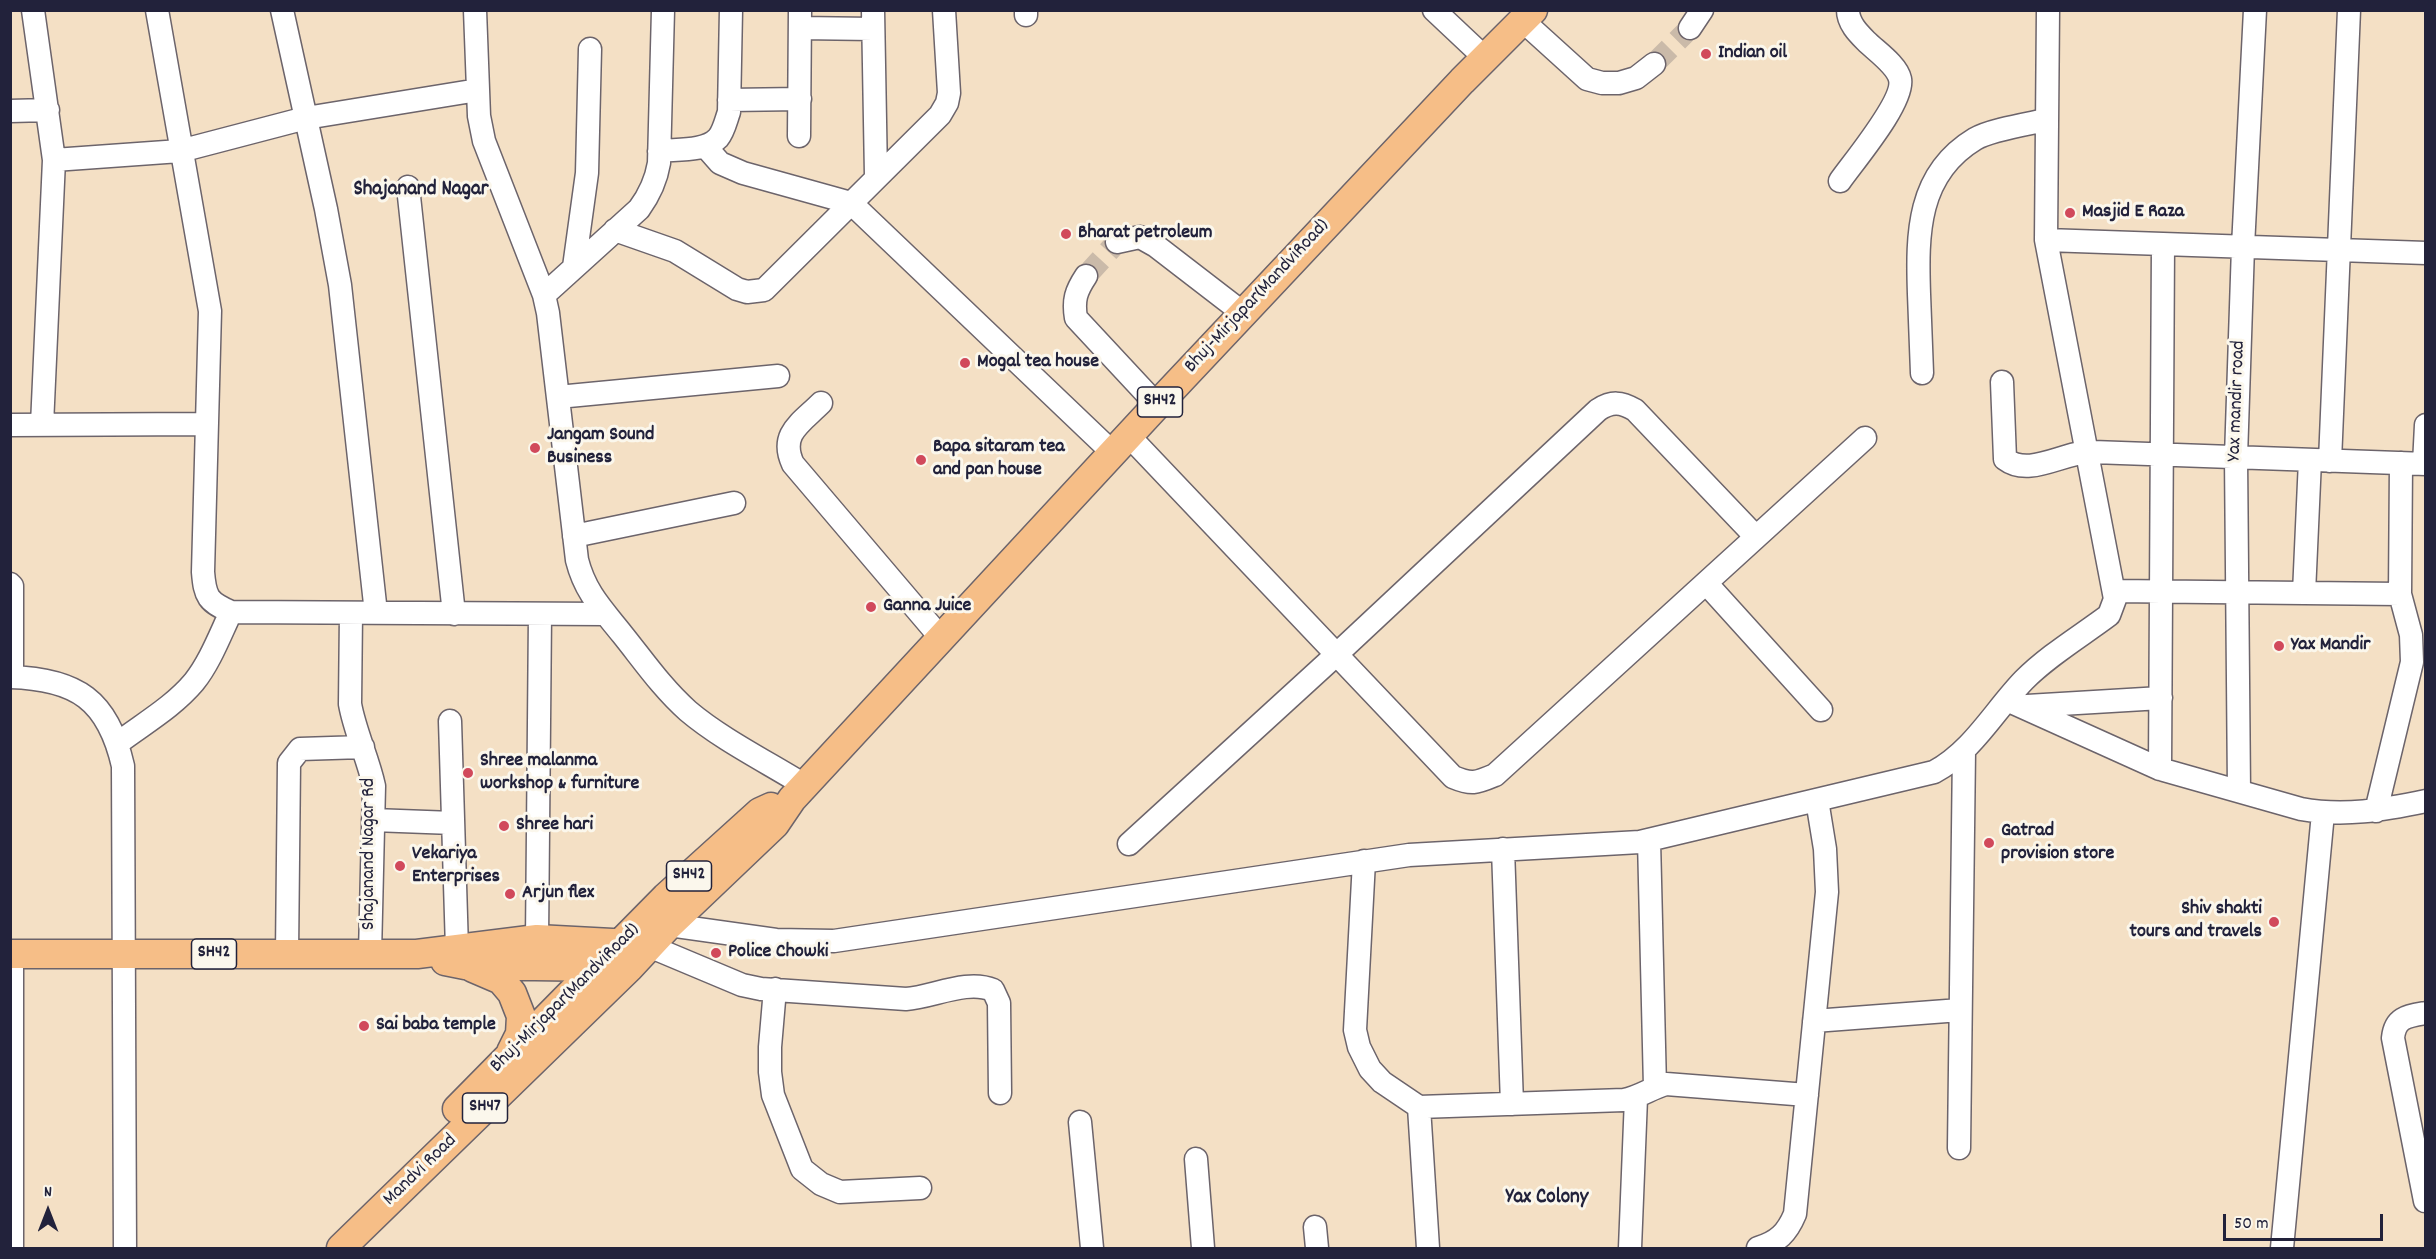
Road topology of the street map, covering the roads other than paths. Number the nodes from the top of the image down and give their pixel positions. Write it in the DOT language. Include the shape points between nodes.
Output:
graph roads {
  1 [pos="33,10"];
  2 [pos="157,10"];
  3 [pos="282,10"];
  4 [pos="475,10"];
  5 [pos="663,10"];
  6 [pos="731,10"];
  7 [pos="945,10"];
  8 [pos="1434,10"];
  9 [pos="1848,10"];
  10 [pos="2048,10"];
  11 [pos="2254,10"];
  12 [pos="2349,10"];
  13 [pos="1528,16"];
  14 [pos="800,19"];
  15 [pos="873,20"];
  16 [pos="590,49"];
  17 [pos="1485,58"];
  18 [pos="1654,64"];
  19 [pos="478,90"];
  20 [pos="800,99"];
  21 [pos="729,100"];
  22 [pos="48,110"];
  23 [pos="10,111"];
  24 [pos="306,118"];
  25 [pos="2046,120"];
  26 [pos="799,136"];
  27 [pos="705,146"];
  28 [pos="180,151"];
  29 [pos="659,152"];
  30 [pos="54,160"];
  31 [pos="876,176"];
  32 [pos="1840,181"];
  33 [pos="408,187"];
  34 [pos="851,203"];
  35 [pos="615,230"];
  36 [pos="2046,240"];
  37 [pos="1117,242"];
  38 [pos="2163,244"];
  39 [pos="2243,247"];
  40 [pos="2338,250"];
  41 [pos="2426,253"];
  42 [pos="574,267"];
  43 [pos="1086,276"];
  44 [pos="544,295"];
  45 [pos="1243,313"];
  46 [pos="1922,373"];
  47 [pos="778,376"];
  48 [pos="2002,381"];
  49 [pos="558,397"];
  50 [pos="821,403"];
  51 [pos="1157,405"];
  52 [pos="207,424"];
  53 [pos="10,425"];
  54 [pos="42,425"];
  55 [pos="2426,425"];
  56 [pos="1865,438"];
  57 [pos="1121,444"];
  58 [pos="2087,452"];
  59 [pos="2162,455"];
  60 [pos="2236,458"];
  61 [pos="2320,460"];
  62 [pos="2417,464"];
  63 [pos="734,503"];
  64 [pos="574,536"];
  65 [pos="1756,537"];
  66 [pos="1706,583"];
  67 [pos="10,584"];
  68 [pos="2114,591"];
  69 [pos="2161,591"];
  70 [pos="2237,592"];
  71 [pos="2304,593"];
  72 [pos="2400,594"];
  73 [pos="231,612"];
  74 [pos="351,613"];
  75 [pos="376,613"];
  76 [pos="454,614"];
  77 [pos="540,614"];
  78 [pos="606,614"];
  79 [pos="2418,635"];
  80 [pos="941,638"];
  81 [pos="1337,654"];
  82 [pos="11,677"];
  83 [pos="2161,698"];
  84 [pos="2015,703"];
  85 [pos="1821,710"];
  86 [pos="450,721"];
  87 [pos="118,743"];
  88 [pos="363,747"];
  89 [pos="1964,751"];
  90 [pos="2160,769"];
  91 [pos="2239,791"];
  92 [pos="798,792"];
  93 [pos="1817,800"];
  94 [pos="2426,801"];
  95 [pos="2376,811"];
  96 [pos="2323,813"];
  97 [pos="373,820"];
  98 [pos="453,823"];
  99 [pos="1649,840"];
  100 [pos="1129,844"];
  101 [pos="1503,849"];
  102 [pos="1364,861"];
  103 [pos="669,925"];
  104 [pos="537,939"];
  105 [pos="649,946"];
  106 [pos="125,953"];
  107 [pos="11,954"];
  108 [pos="287,954"];
  109 [pos="370,954"];
  110 [pos="625,955"];
  111 [pos="461,957"];
  112 [pos="596,967"];
  113 [pos="776,989"];
  114 [pos="1960,1010"];
  115 [pos="2426,1013"];
  116 [pos="1815,1021"];
  117 [pos="509,1056"];
  118 [pos="1645,1092"];
  119 [pos="1000,1093"];
  120 [pos="1807,1095"];
  121 [pos="1512,1104"];
  122 [pos="1419,1107"];
  123 [pos="1080,1122"];
  124 [pos="1959,1148"];
  125 [pos="1196,1159"];
  126 [pos="921,1188"];
  127 [pos="2425,1201"];
  128 [pos="12,1248"];
  129 [pos="125,1248"];
  130 [pos="336,1248"];
  131 [pos="341,1248"];
  132 [pos="1092,1248"];
  133 [pos="1203,1248"];
  134 [pos="1428,1248"];
  135 [pos="1630,1248"];
  136 [pos="1758,1248"];
  137 [pos="2282,1248"];
  1 -- 22 [label="street"];
  2 -- 28 [label="street"];
  3 -- 24 [label="street"];
  4 -- 19 [label="street"];
  5 -- 29 [label="street"];
  6 -- 21 [label="street"];
  7 -- 31 [label="street" via="947,103 940,115"];
  8 -- 17 [label="street"];
  9 -- 32 [label="street" via="1856,30 1896,70 1900,79 1896,103"];
  10 -- 25 [label="street"];
  11 -- 39 [label="street, Yax mandir road"];
  12 -- 40 [label="street"];
  13 -- 17 [label="main road, Bhuj-Mirjapar(MandviRoad) / SH42"];
  13 -- 18 [label="street" via="1587,79 1619,83 1636,78"];
  14 -- 15 [label="street"];
  14 -- 20 [label="street"];
  15 -- 31 [label="street"];
  16 -- 42 [label="street" via="587,173"];
  17 -- 45 [label="main road, Bhuj-Mirjapar(MandviRoad) / SH42"];
  19 -- 24 [label="street"];
  19 -- 44 [label="street" via="484,141"];
  20 -- 21 [label="street"];
  20 -- 26 [label="street"];
  21 -- 27 [label="street" via="729,112 718,138"];
  22 -- 23 [label="street"];
  22 -- 30 [label="street"];
  24 -- 28 [label="street"];
  24 -- 75 [label="street" via="340,285"];
  25 -- 36 [label="street"];
  25 -- 46 [label="street" via="1978,137 1955,153 1937,175 1925,202 1917,253"];
  27 -- 29 [label="street"];
  27 -- 34 [label="street" via="720,162 743,173"];
  28 -- 30 [label="street"];
  28 -- 52 [label="street" via="210,311"];
  29 -- 35 [label="street" via="649,195"];
  30 -- 54 [label="street"];
  31 -- 34 [label="street"];
  33 -- 76 [label="street"];
  34 -- 35 [label="street" via="764,290 756,292 737,288 675,251"];
  34 -- 57 [label="street"];
  35 -- 42 [label="street"];
  36 -- 38 [label="street"];
  36 -- 58 [label="street"];
  37 -- 45 [label="street" via="1140,237 1156,246"];
  38 -- 39 [label="street"];
  38 -- 59 [label="street"];
  39 -- 40 [label="street"];
  39 -- 60 [label="street, Yax mandir road"];
  40 -- 41 [label="street"];
  40 -- 61 [label="street"];
  42 -- 44 [label="street"];
  43 -- 51 [label="street" via="1076,292 1076,318"];
  44 -- 49 [label="street"];
  45 -- 51 [label="main road, Bhuj-Mirjapar(MandviRoad) / SH42"];
  47 -- 49 [label="street"];
  48 -- 58 [label="street" via="2006,459 2025,467"];
  49 -- 64 [label="street"];
  50 -- 80 [label="street" via="792,433 788,452 793,464"];
  51 -- 57 [label="main road, Bhuj-Mirjapar(MandviRoad) / SH42"];
  52 -- 54 [label="street"];
  52 -- 73 [label="street" via="205,591 213,604"];
  53 -- 54 [label="street"];
  55 -- 62 [label="street"];
  56 -- 65 [label="street"];
  57 -- 80 [label="main road, Bhuj-Mirjapar(MandviRoad) / SH42"];
  57 -- 81 [label="street"];
  58 -- 59 [label="street"];
  58 -- 68 [label="street"];
  59 -- 60 [label="street"];
  59 -- 69 [label="street"];
  60 -- 61 [label="street"];
  60 -- 70 [label="street, Yax mandir road"];
  61 -- 62 [label="street"];
  61 -- 71 [label="street"];
  62 -- 72 [label="street"];
  63 -- 64 [label="street"];
  64 -- 78 [label="street" via="582,580"];
  65 -- 66 [label="street"];
  65 -- 81 [label="street" via="1635,410 1623,402 1608,404"];
  66 -- 81 [label="street" via="1495,775 1479,782 1453,777"];
  66 -- 85 [label="street"];
  67 -- 82 [label="street"];
  68 -- 69 [label="street"];
  68 -- 84 [label="street" via="2114,607 2109,615 2037,668"];
  69 -- 70 [label="street"];
  69 -- 83 [label="street"];
  70 -- 71 [label="street"];
  70 -- 91 [label="street, Yax mandir road"];
  71 -- 72 [label="street"];
  72 -- 79 [label="street"];
  73 -- 74 [label="street"];
  73 -- 87 [label="street" via="195,681 180,698"];
  74 -- 75 [label="street"];
  74 -- 88 [label="street, Shajanand Nagar Rd" via="350,704"];
  75 -- 76 [label="street"];
  76 -- 77 [label="street"];
  77 -- 78 [label="street"];
  77 -- 104 [label="street"];
  78 -- 92 [label="street" via="669,694"];
  79 -- 95 [label="street"];
  80 -- 92 [label="main road, Bhuj-Mirjapar(MandviRoad) / SH42"];
  81 -- 100 [label="street"];
  82 -- 87 [label="street" via="47,679 84,695 106,720"];
  83 -- 84 [label="street"];
  83 -- 90 [label="street"];
  84 -- 89 [label="street"];
  84 -- 90 [label="street"];
  86 -- 98 [label="street"];
  87 -- 106 [label="street" via="123,766"];
  88 -- 97 [label="street, Shajanand Nagar Rd" via="374,786"];
  88 -- 108 [label="street" via="300,749 289,763"];
  89 -- 93 [label="street" via="1934,772"];
  89 -- 114 [label="street"];
  90 -- 91 [label="street"];
  91 -- 96 [label="street"];
  92 -- 103 [label="main road, Bhuj-Mirjapar(MandviRoad) / SH42" via="776,824"];
  92 -- 110 [label="main road, Bhuj-Mirjapar(MandviRoad) / SH42" via="760,812 666,897"];
  93 -- 99 [label="street"];
  93 -- 116 [label="street" via="1827,892"];
  94 -- 95 [label="street"];
  95 -- 96 [label="street"];
  96 -- 137 [label="street"];
  97 -- 98 [label="street"];
  97 -- 109 [label="street, Shajanand Nagar Rd"];
  98 -- 111 [label="street"];
  99 -- 101 [label="street"];
  99 -- 118 [label="street"];
  101 -- 102 [label="street"];
  101 -- 121 [label="street"];
  102 -- 103 [label="street" via="834,941 776,940"];
  102 -- 122 [label="street" via="1355,1030 1370,1070"];
  103 -- 105 [label="main road, Bhuj-Mirjapar(MandviRoad) / SH42"];
  104 -- 110 [label="main road, SH42"];
  104 -- 111 [label="main road, SH42"];
  105 -- 110 [label="main road, Bhuj-Mirjapar(MandviRoad) / SH42"];
  105 -- 113 [label="street" via="726,980"];
  106 -- 107 [label="main road, SH42"];
  106 -- 108 [label="main road, SH42"];
  106 -- 129 [label="street"];
  107 -- 128 [label="street"];
  108 -- 109 [label="main road, SH42"];
  109 -- 111 [label="main road, SH42"];
  110 -- 112 [label="main road, SH42"];
  110 -- 131 [label="main road, Mandvi Road / SH47"];
  111 -- 112 [label="main road, SH42"];
  111 -- 117 [label="main road, SH42" via="501,980 512,993 520,1016 520,1034"];
  112 -- 117 [label="main road, Bhuj-Mirjapar(MandviRoad) / SH47"];
  113 -- 119 [label="street" via="906,999 985,986 993,990 999,1003"];
  113 -- 126 [label="street" via="770,1056 772,1095 802,1169 840,1192"];
  114 -- 116 [label="street"];
  114 -- 124 [label="street"];
  115 -- 127 [label="street" via="2398,1021 2392,1038"];
  116 -- 120 [label="street"];
  117 -- 130 [label="main road, Bhuj-Mirjapar(MandviRoad) / SH47" via="437,1130"];
  118 -- 120 [label="street" via="1679,1084"];
  118 -- 121 [label="street"];
  118 -- 135 [label="street"];
  120 -- 136 [label="street" via="1795,1214 1783,1237"];
  121 -- 122 [label="street"];
  122 -- 134 [label="street"];
  123 -- 132 [label="street"];
  125 -- 133 [label="street"];
}
